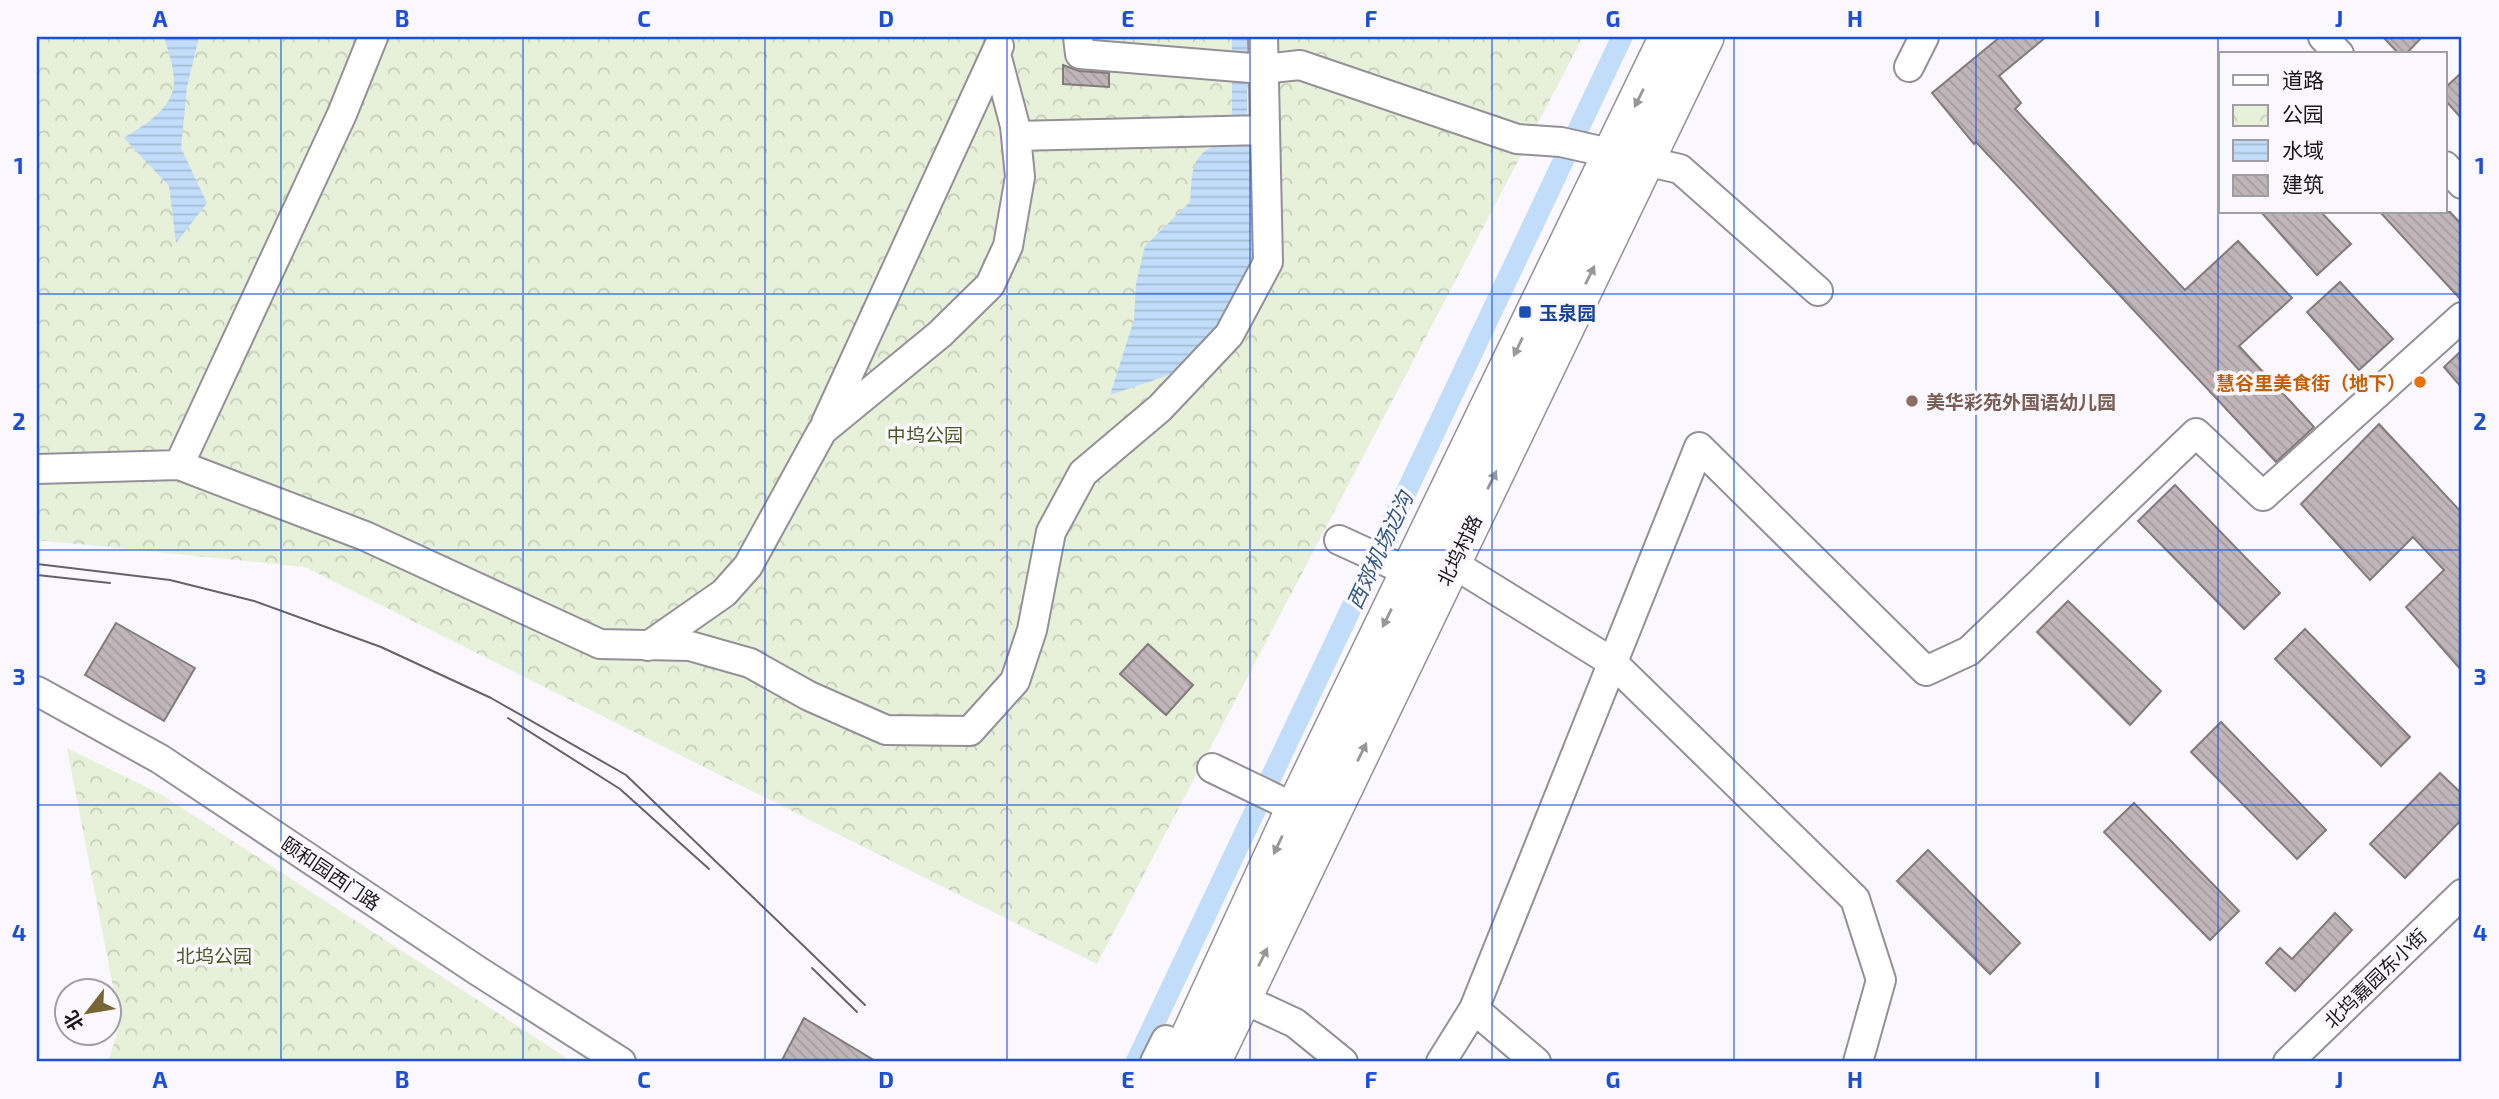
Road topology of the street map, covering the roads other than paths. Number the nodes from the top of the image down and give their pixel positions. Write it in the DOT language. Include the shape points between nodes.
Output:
graph roads {
  1 [pos="373,37"];
  2 [pos="1078,37"];
  3 [pos="1263,37"];
  4 [pos="1668,37"];
  5 [pos="1705,37"];
  6 [pos="1924,37"];
  7 [pos="2323,37"];
  8 [pos="1000,45"];
  9 [pos="2337,52"];
  10 [pos="1909,67"];
  11 [pos="1262,69"];
  12 [pos="1264,130"];
  13 [pos="1016,136"];
  14 [pos="1599,151"];
  15 [pos="2446,167"];
  16 [pos="2462,184"];
  17 [pos="1818,291"];
  18 [pos="2462,317"];
  19 [pos="822,431"];
  20 [pos="179,465"];
  21 [pos="37,469"];
  22 [pos="1347,543"];
  23 [pos="1452,563"];
  24 [pos="1397,567"];
  25 [pos="648,646"];
  26 [pos="1612,662"];
  27 [pos="37,691"];
  28 [pos="1212,768"];
  29 [pos="1285,804"];
  30 [pos="2462,894"];
  31 [pos="1242,999"];
  32 [pos="1474,1009"];
  33 [pos="1166,1055"];
  34 [pos="621,1062"];
  35 [pos="1212,1062"];
  36 [pos="1343,1062"];
  37 [pos="1441,1062"];
  38 [pos="1536,1062"];
  39 [pos="1858,1062"];
  40 [pos="2288,1062"];
  1 -- 20 [label="street" via="342,114"];
  2 -- 11 [label="street" via="1080,54"];
  3 -- 11 [label="street"];
  4 -- 14 [label="main road, 北坞村路, one-way"];
  5 -- 14 [label="main road, 北坞村路"];
  6 -- 10 [label="street"];
  7 -- 9 [label="street"];
  8 -- 13 [label="street"];
  8 -- 19 [label="street"];
  11 -- 12 [label="street"];
  11 -- 14 [label="street" via="1300,65 1517,139"];
  12 -- 13 [label="street"];
  12 -- 25 [label="street" via="1268,262 1229,335 1160,408 1083,473 1051,532 1032,630 1015,681 970,731 886,730 809,696 750,663 690,646"];
  13 -- 19 [label="street" via="1020,177 1008,246 990,285 940,334"];
  14 -- 17 [label="street" via="1680,169"];
  23 -- 14 [label="main road, 北坞村路, one-way"];
  14 -- 24 [label="main road, 北坞村路, one-way"];
  15 -- 16 [label="street"];
  18 -- 26 [label="street" via="2263,496 2196,433 1969,651 1926,671 1699,447"];
  19 -- 25 [label="street" via="748,566 724,593"];
  20 -- 21 [label="street"];
  20 -- 25 [label="street" via="365,536 600,643"];
  22 -- 24 [label="street"];
  23 -- 26 [label="street"];
  31 -- 23 [label="main road, 北坞村路, one-way"];
  24 -- 29 [label="main road, 北坞村路, one-way"];
  26 -- 32 [label="street"];
  26 -- 39 [label="street" via="1855,899 1881,980"];
  27 -- 34 [label="street, 颐和园西门路" via="160,759"];
  28 -- 29 [label="street"];
  29 -- 33 [label="main road, 北坞村路, one-way" via="1199,1016"];
  30 -- 40 [label="street, 北坞嘉园东小街"];
  31 -- 35 [label="main road, 北坞村路"];
  31 -- 36 [label="street" via="1295,1023"];
  32 -- 37 [label="street"];
  32 -- 38 [label="street"];
}
